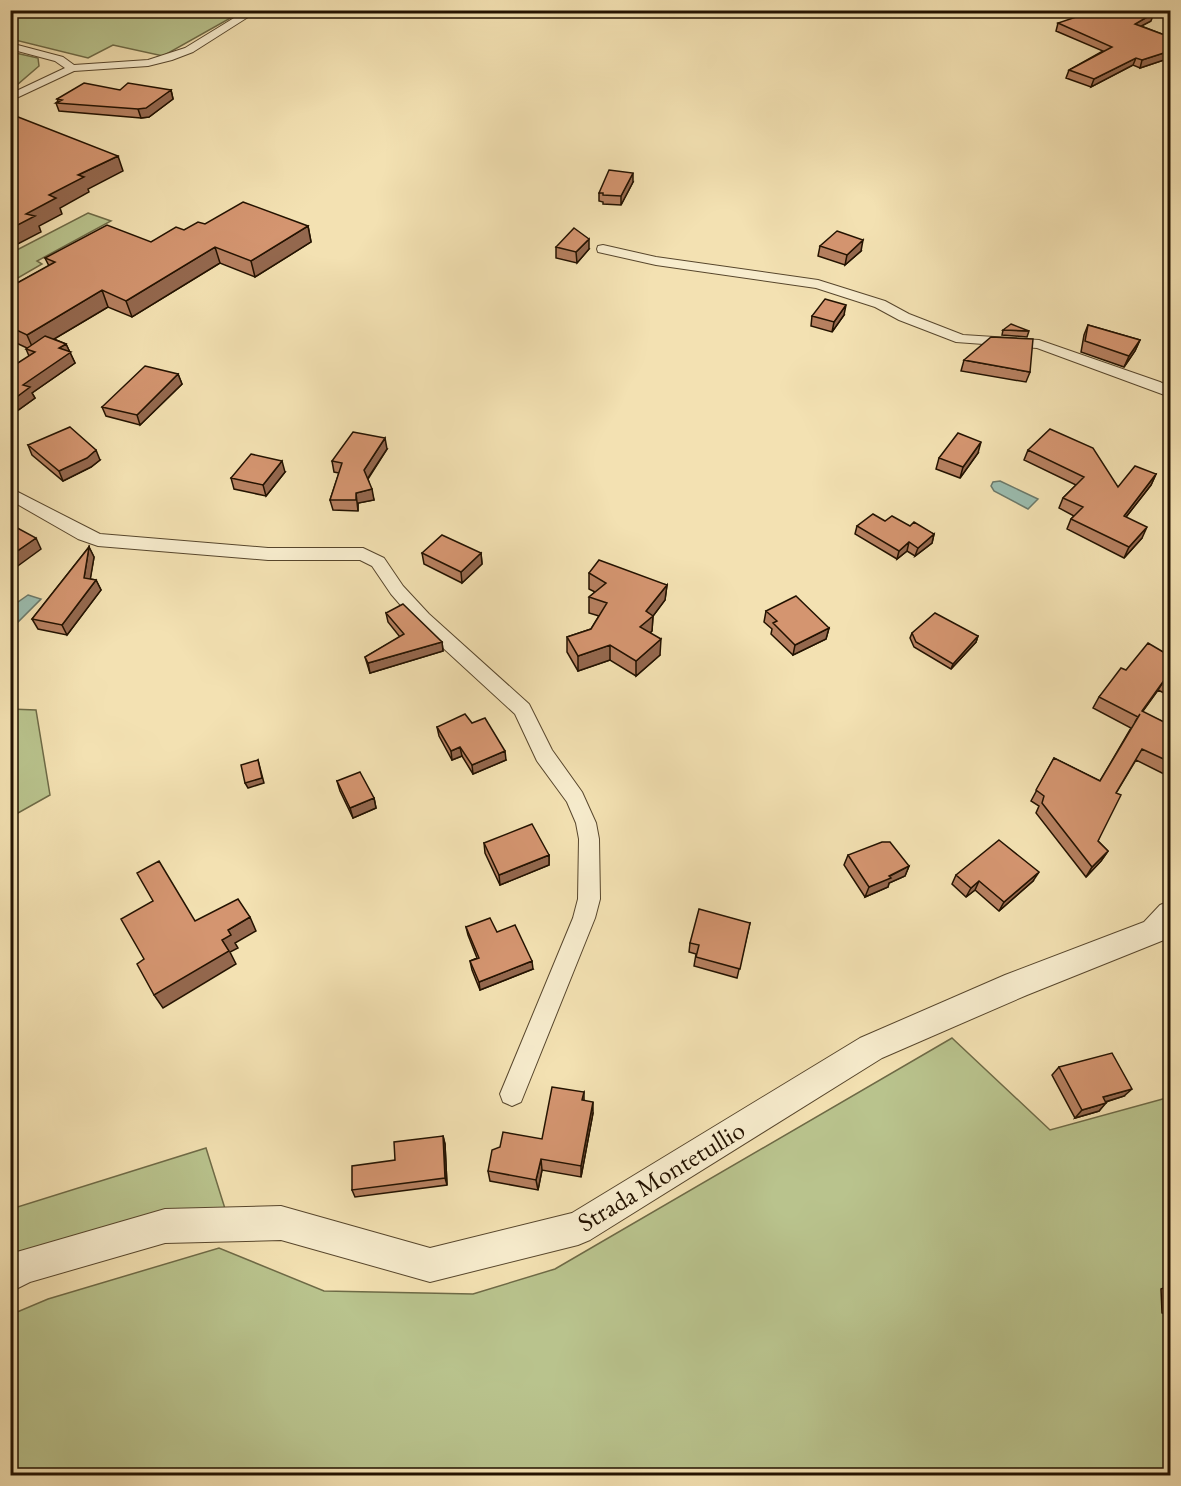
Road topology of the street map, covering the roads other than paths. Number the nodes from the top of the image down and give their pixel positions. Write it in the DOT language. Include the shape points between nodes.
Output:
graph roads {
  1 [pos="255,10"];
  2 [pos="341,10"];
  3 [pos="438,10"];
  4 [pos="10,46"];
  5 [pos="72,68"];
  6 [pos="10,98"];
  7 [pos="603,249"];
  8 [pos="1170,393"];
  9 [pos="10,493"];
  10 [pos="1170,914"];
  11 [pos="512,1094"];
  12 [pos="10,1275"];
  1 -- 5 [label="street" via="189,50 168,58"];
  2 -- 3 [label="street"];
  4 -- 5 [label="street" via="59,59"];
  5 -- 6 [label="street"];
  7 -- 8 [label="street" via="656,261 818,284 880,304 961,339 1039,344"];
  9 -- 11 [label="street" via="98,540 268,554 353,553 373,557 423,619 522,708 544,755 581,809 589,839 590,881 584,918"];
  10 -- 12 [label="street, Strada Montetullio" via="1154,931 871,1048 578,1228 430,1265 281,1223 165,1226 22,1268"];
}
